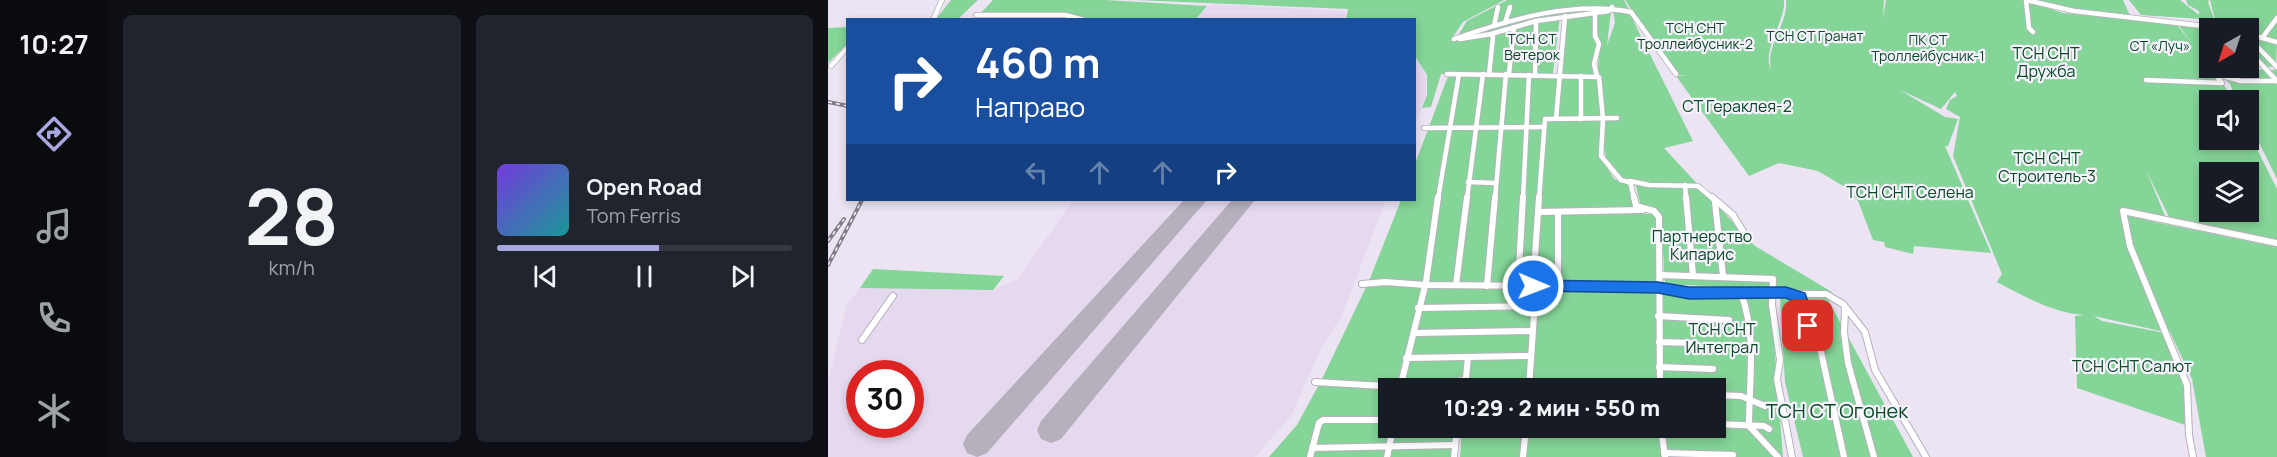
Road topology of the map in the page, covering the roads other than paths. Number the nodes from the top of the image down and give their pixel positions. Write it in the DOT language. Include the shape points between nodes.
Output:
graph roads {
  1 [pos="942,0"];
  2 [pos="2026,0"];
  3 [pos="1498,7"];
  4 [pos="1510,7"];
  5 [pos="1612,7"];
  6 [pos="1595,12"];
  7 [pos="976,15"];
  8 [pos="1042,15"];
  9 [pos="1065,15"];
  10 [pos="1565,16"];
  11 [pos="934,18"];
  12 [pos="1037,18"];
  13 [pos="1063,18"];
  14 [pos="1076,18"];
  15 [pos="2277,18"];
  16 [pos="1536,21"];
  17 [pos="1505,23"];
  18 [pos="2199,24"];
  19 [pos="1494,26"];
  20 [pos="1514,27"];
  21 [pos="2033,32"];
  22 [pos="1491,34"];
  23 [pos="2259,38"];
  24 [pos="2262,38"];
  25 [pos="2277,42"];
  26 [pos="2259,48"];
  27 [pos="846,49"];
  28 [pos="2277,57"];
  29 [pos="2270,60"];
  30 [pos="2259,62"];
  31 [pos="831,66"];
  32 [pos="2277,67"];
  33 [pos="1447,74"];
  34 [pos="1459,74"];
  35 [pos="1486,74"];
  36 [pos="1508,74"];
  37 [pos="1677,74"];
  38 [pos="1532,75"];
  39 [pos="1561,76"];
  40 [pos="1581,76"];
  41 [pos="1596,76"];
  42 [pos="2146,80"];
  43 [pos="2277,81"];
  44 [pos="1617,118"];
  45 [pos="1556,119"];
  46 [pos="1581,119"];
  47 [pos="1603,119"];
  48 [pos="1544,127"];
  49 [pos="1424,128"];
  50 [pos="1449,128"];
  51 [pos="1476,128"];
  52 [pos="1500,129"];
  53 [pos="1525,129"];
  54 [pos="1468,182"];
  55 [pos="1495,183"];
  56 [pos="1633,183"];
  57 [pos="1685,185"];
  58 [pos="1716,202"];
  59 [pos="1642,210"];
  60 [pos="1538,212"];
  61 [pos="1558,212"];
  62 [pos="1744,233"];
  63 [pos="2277,243"];
  64 [pos="1660,275"];
  65 [pos="1693,275"];
  66 [pos="1723,276"];
  67 [pos="1362,284"];
  68 [pos="1425,285"];
  69 [pos="1456,285"];
  70 [pos="1487,286"];
  71 [pos="1518,286"];
  72 [pos="1535,286"];
  73 [pos="1558,286"];
  74 [pos="1658,287"];
  75 [pos="1740,293"];
  76 [pos="1773,293"];
  77 [pos="1797,294"];
  78 [pos="893,296"];
  79 [pos="1844,304"];
  80 [pos="1534,306"];
  81 [pos="1418,308"];
  82 [pos="1658,316"];
  83 [pos="1729,320"];
  84 [pos="1532,331"];
  85 [pos="1415,333"];
  86 [pos="862,340"];
  87 [pos="1659,342"];
  88 [pos="1694,343"];
  89 [pos="1531,356"];
  90 [pos="1468,357"];
  91 [pos="1406,358"];
  92 [pos="1659,367"];
  93 [pos="1713,369"];
  94 [pos="1403,378"];
  95 [pos="1467,378"];
  96 [pos="1530,378"];
  97 [pos="1660,378"];
  98 [pos="1316,384"];
  99 [pos="1378,387"];
  100 [pos="1726,396"];
  101 [pos="1748,399"];
  102 [pos="1765,406"];
  103 [pos="1378,420"];
  104 [pos="1726,425"];
  105 [pos="1749,426"];
  106 [pos="1769,429"];
  107 [pos="1391,438"];
  108 [pos="1456,438"];
  109 [pos="1525,438"];
  110 [pos="1662,438"];
  111 [pos="1455,446"];
  112 [pos="1312,448"];
  113 [pos="1389,448"];
  114 [pos="1665,455"];
  115 [pos="1734,455"];
  116 [pos="1310,457"];
  117 [pos="1387,457"];
  118 [pos="1454,457"];
  119 [pos="1523,457"];
  120 [pos="1778,457"];
  121 [pos="1792,457"];
  122 [pos="1844,457"];
  123 [pos="1874,457"];
  124 [pos="1926,457"];
  125 [pos="2193,457"];
  1 -- 11 [label="street"];
  2 -- 18 [label="street" via="2059,11"];
  2 -- 21 [label="street" via="2029,28"];
  3 -- 19 [label="street"];
  4 -- 17 [label="street"];
  5 -- 6 [label="street"];
  5 -- 17 [label="street" via="1572,7"];
  5 -- 37 [label="street" via="1630,12"];
  6 -- 10 [label="street"];
  6 -- 41 [label="street" via="1599,44"];
  7 -- 8 [label="street"];
  8 -- 9 [label="street"];
  8 -- 12 [label="street"];
  9 -- 13 [label="street"];
  9 -- 14 [label="street"];
  10 -- 16 [label="street"];
  10 -- 39 [label="street"];
  15 -- 24 [label="street"];
  16 -- 20 [label="street"];
  16 -- 38 [label="street"];
  17 -- 19 [label="street"];
  19 -- 22 [label="street" via="1453,40"];
  20 -- 22 [label="street"];
  20 -- 36 [label="street"];
  22 -- 35 [label="street"];
  23 -- 24 [label="street"];
  24 -- 25 [label="street"];
  26 -- 29 [label="street"];
  27 -- 31 [label="street"];
  28 -- 29 [label="street"];
  29 -- 32 [label="street"];
  30 -- 43 [label="street"];
  33 -- 34 [label="street"];
  34 -- 35 [label="street"];
  34 -- 50 [label="street"];
  35 -- 36 [label="street"];
  35 -- 51 [label="street"];
  36 -- 38 [label="street"];
  36 -- 52 [label="street"];
  38 -- 39 [label="street"];
  38 -- 53 [label="street"];
  39 -- 40 [label="street"];
  39 -- 45 [label="street" via="1556,90"];
  40 -- 41 [label="street"];
  40 -- 46 [label="street"];
  41 -- 47 [label="street" via="1600,79"];
  42 -- 43 [label="street" via="2222,83 2216,74 2241,81"];
  44 -- 47 [label="street"];
  45 -- 46 [label="street"];
  45 -- 48 [label="street" via="1545,119"];
  46 -- 47 [label="street"];
  47 -- 56 [label="street" via="1601,156 1621,180"];
  48 -- 53 [label="street"];
  48 -- 60 [label="street"];
  49 -- 50 [label="street"];
  50 -- 51 [label="street"];
  50 -- 68 [label="street"];
  51 -- 52 [label="street"];
  51 -- 54 [label="street"];
  52 -- 53 [label="street"];
  52 -- 55 [label="street"];
  53 -- 71 [label="street"];
  54 -- 55 [label="street"];
  54 -- 69 [label="street"];
  55 -- 70 [label="street"];
  56 -- 57 [label="street" via="1630,181 1634,179 1645,184"];
  56 -- 59 [label="street" via="1636,206"];
  57 -- 58 [label="street" via="1698,186"];
  57 -- 65 [label="street"];
  58 -- 62 [label="street" via="1733,215"];
  58 -- 66 [label="street"];
  59 -- 61 [label="street"];
  59 -- 64 [label="street" via="1654,211 1659,217"];
  60 -- 61 [label="street"];
  60 -- 72 [label="street"];
  61 -- 73 [label="street"];
  63 -- 125 [label="street" via="2123,211 2132,252 2187,385"];
  64 -- 65 [label="street"];
  64 -- 74 [label="street"];
  65 -- 66 [label="street"];
  66 -- 76 [label="street" via="1770,277"];
  67 -- 68 [label="street"];
  68 -- 69 [label="street"];
  68 -- 81 [label="street"];
  69 -- 70 [label="street"];
  70 -- 71 [label="street"];
  71 -- 72 [label="street"];
  72 -- 73 [label="street"];
  72 -- 80 [label="street"];
  73 -- 74 [label="street"];
  74 -- 75 [label="street" via="1689,293"];
  74 -- 82 [label="street"];
  75 -- 76 [label="street"];
  75 -- 101 [label="street" via="1748,316 1753,358"];
  76 -- 77 [label="street"];
  76 -- 121 [label="street" via="1780,360 1777,379"];
  77 -- 79 [label="street" via="1826,294"];
  77 -- 122 [label="street" via="1804,320 1815,333"];
  78 -- 86 [label="street"];
  79 -- 123 [label="street" via="1848,363"];
  79 -- 124 [label="street" via="1865,332 1875,370"];
  80 -- 81 [label="street"];
  80 -- 84 [label="street"];
  81 -- 85 [label="street"];
  82 -- 83 [label="street"];
  82 -- 87 [label="street"];
  84 -- 85 [label="street"];
  84 -- 89 [label="street"];
  85 -- 91 [label="street"];
  87 -- 88 [label="street"];
  87 -- 92 [label="street"];
  89 -- 90 [label="street"];
  89 -- 96 [label="street"];
  90 -- 91 [label="street"];
  90 -- 95 [label="street"];
  91 -- 94 [label="street"];
  92 -- 93 [label="street"];
  92 -- 97 [label="street"];
  98 -- 99 [label="street"];
  100 -- 101 [label="street"];
  101 -- 102 [label="street"];
  101 -- 105 [label="street"];
  103 -- 112 [label="street" via="1323,420"];
  104 -- 105 [label="street"];
  105 -- 106 [label="street"];
  105 -- 120 [label="street"];
  107 -- 113 [label="street"];
  108 -- 111 [label="street"];
  109 -- 119 [label="street"];
  110 -- 114 [label="street"];
  111 -- 113 [label="street"];
  111 -- 118 [label="street"];
  112 -- 113 [label="street"];
  112 -- 116 [label="street"];
  113 -- 117 [label="street"];
  114 -- 115 [label="street"];
}
